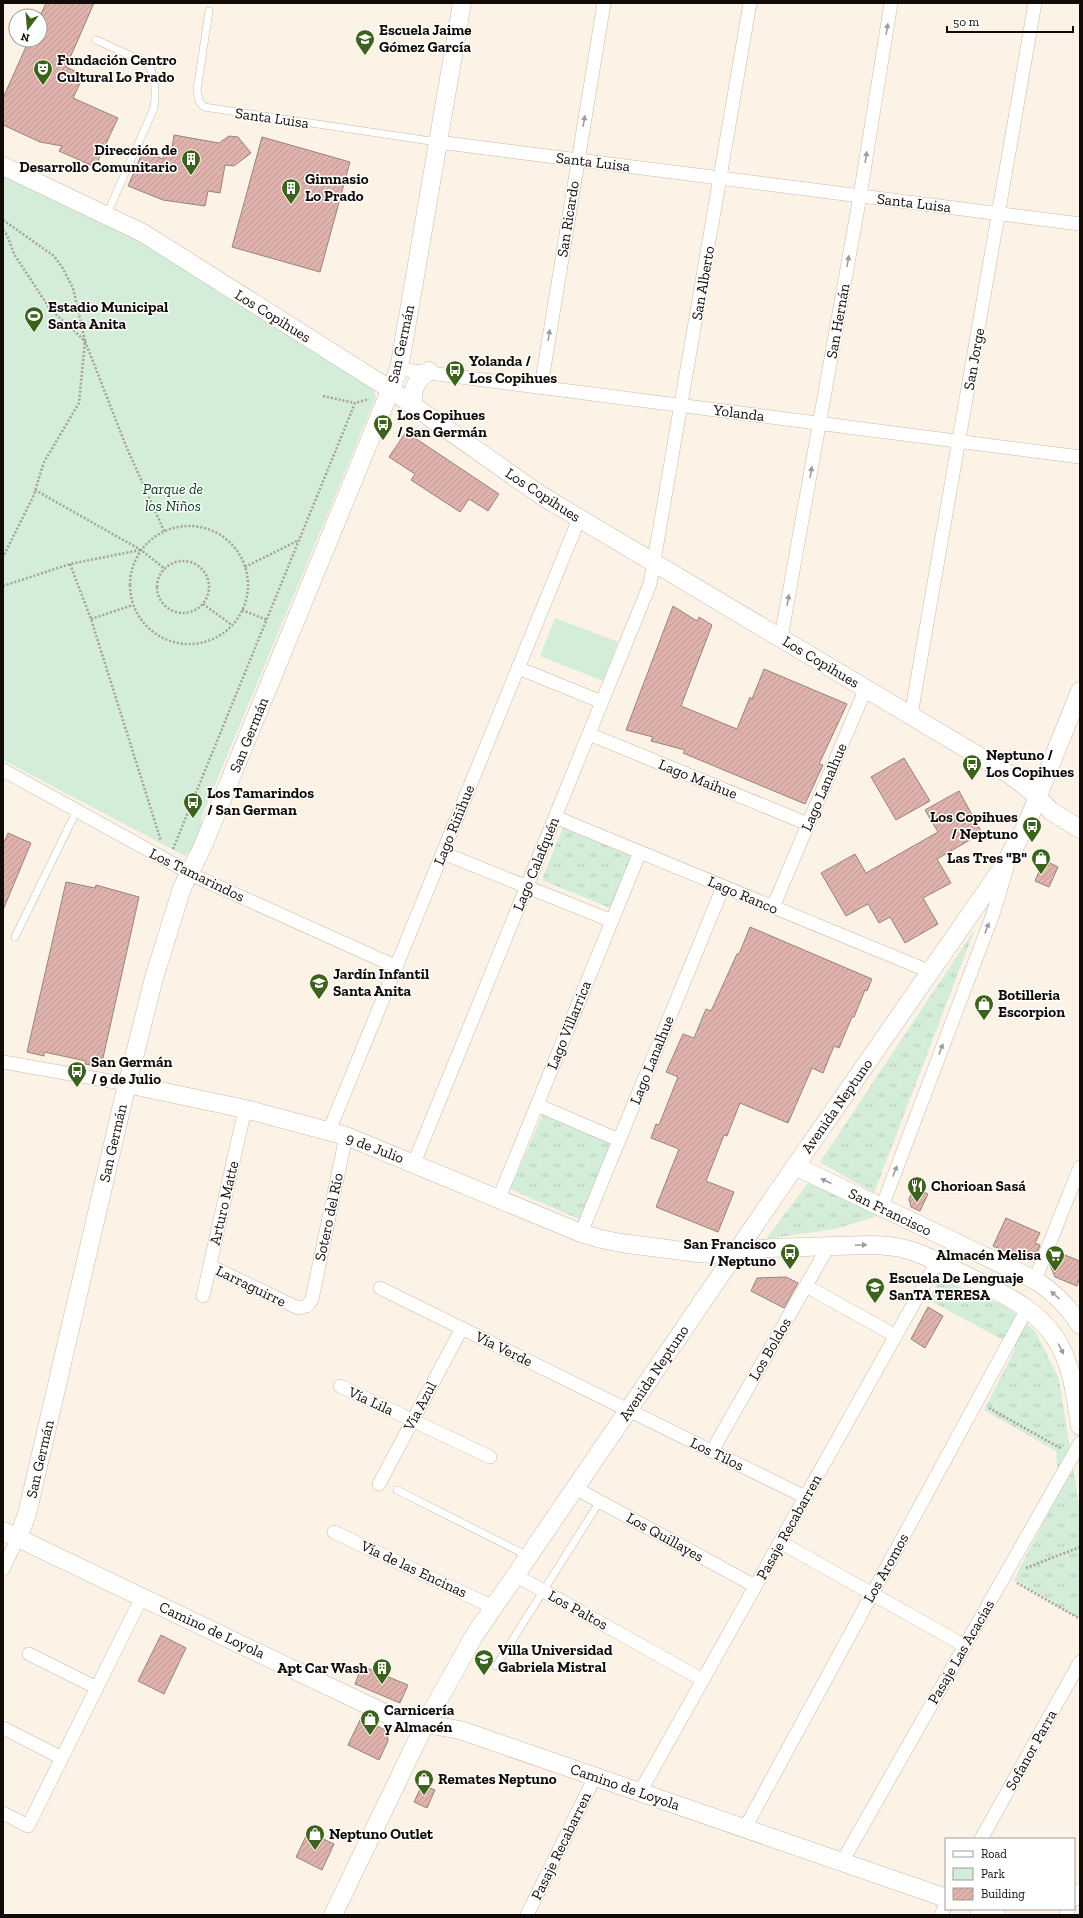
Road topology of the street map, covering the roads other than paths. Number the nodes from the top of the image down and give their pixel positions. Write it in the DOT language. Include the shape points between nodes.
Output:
graph roads {
  1 [pos="462,3"];
  2 [pos="604,3"];
  3 [pos="750,3"];
  4 [pos="891,3"];
  5 [pos="1035,3"];
  6 [pos="208,11"];
  7 [pos="96,40"];
  8 [pos="438,142"];
  9 [pos="577,160"];
  10 [pos="3,166"];
  11 [pos="721,178"];
  12 [pos="860,196"];
  13 [pos="999,213"];
  14 [pos="107,214"];
  15 [pos="1080,224"];
  16 [pos="398,368"];
  17 [pos="429,372"];
  18 [pos="385,386"];
  19 [pos="541,387"];
  20 [pos="681,406"];
  21 [pos="414,407"];
  22 [pos="820,424"];
  23 [pos="960,442"];
  24 [pos="1080,457"];
  25 [pos="580,519"];
  26 [pos="654,563"];
  27 [pos="781,638"];
  28 [pos="518,668"];
  29 [pos="866,688"];
  30 [pos="1080,691"];
  31 [pos="602,702"];
  32 [pos="912,715"];
  33 [pos="589,734"];
  34 [pos="3,770"];
  35 [pos="1037,798"];
  36 [pos="77,810"];
  37 [pos="555,817"];
  38 [pos="808,824"];
  39 [pos="1080,829"];
  40 [pos="640,852"];
  41 [pos="443,853"];
  42 [pos="1012,853"];
  43 [pos="190,874"];
  44 [pos="527,886"];
  45 [pos="723,887"];
  46 [pos="773,907"];
  47 [pos="612,921"];
  48 [pos="15,938"];
  49 [pos="396,966"];
  50 [pos="931,972"];
  51 [pos="3,1062"];
  52 [pos="127,1084"];
  53 [pos="537,1106"];
  54 [pos="244,1109"];
  55 [pos="338,1133"];
  56 [pos="619,1140"];
  57 [pos="414,1163"];
  58 [pos="795,1166"];
  59 [pos="1080,1167"];
  60 [pos="499,1198"];
  61 [pos="882,1207"];
  62 [pos="581,1233"];
  63 [pos="828,1246"];
  64 [pos="738,1251"];
  65 [pos="937,1262"];
  66 [pos="210,1266"];
  67 [pos="1035,1280"];
  68 [pos="806,1286"];
  69 [pos="380,1288"];
  70 [pos="203,1296"];
  71 [pos="312,1299"];
  72 [pos="1028,1309"];
  73 [pos="1078,1319"];
  74 [pos="462,1328"];
  75 [pos="896,1336"];
  76 [pos="340,1386"];
  77 [pos="628,1410"];
  78 [pos="412,1421"];
  79 [pos="1080,1426"];
  80 [pos="1080,1443"];
  81 [pos="712,1451"];
  82 [pos="490,1457"];
  83 [pos="379,1484"];
  84 [pos="575,1488"];
  85 [pos="397,1490"];
  86 [pos="806,1497"];
  87 [pos="600,1501"];
  88 [pos="334,1532"];
  89 [pos="10,1534"];
  90 [pos="780,1542"];
  91 [pos="528,1556"];
  92 [pos="3,1569"];
  93 [pos="515,1575"];
  94 [pos="755,1586"];
  95 [pos="543,1590"];
  96 [pos="872,1593"];
  97 [pos="142,1597"];
  98 [pos="493,1607"];
  99 [pos="965,1646"];
  100 [pos="29,1654"];
  101 [pos="1080,1662"];
  102 [pos="496,1666"];
  103 [pos="703,1680"];
  104 [pos="97,1688"];
  105 [pos="425,1724"];
  106 [pos="3,1728"];
  107 [pos="62,1758"];
  108 [pos="595,1777"];
  109 [pos="640,1792"];
  110 [pos="3,1813"];
  111 [pos="744,1828"];
  112 [pos="982,1838"];
  113 [pos="842,1862"];
  114 [pos="945,1898"];
  115 [pos="981,1910"];
  116 [pos="333,1915"];
  117 [pos="527,1915"];
  118 [pos="996,1915"];
  1 -- 8 [label="street, San Germán"];
  9 -- 2 [label="street, San Ricardo, one-way"];
  3 -- 11 [label="street, San Alberto"];
  12 -- 4 [label="street, San Hernán, one-way"];
  5 -- 13 [label="street, San Jorge"];
  6 -- 8 [label="lane, Santa Luisa" via="197,90 199,101 204,107"];
  7 -- 14 [label="lane" via="148,63 152,70 156,97 154,108"];
  8 -- 9 [label="street, Santa Luisa"];
  8 -- 16 [label="street, San Germán"];
  9 -- 11 [label="street, Santa Luisa"];
  19 -- 9 [label="street, San Ricardo, one-way"];
  10 -- 14 [label="street, Los Copihues"];
  11 -- 12 [label="street, Santa Luisa"];
  11 -- 20 [label="street, San Alberto"];
  12 -- 13 [label="street, Santa Luisa"];
  22 -- 12 [label="street, San Hernán, one-way"];
  13 -- 15 [label="street, Santa Luisa"];
  13 -- 23 [label="street, San Jorge"];
  14 -- 18 [label="street, Los Copihues" via="143,233"];
  16 -- 17 [label="street, Yolanda"];
  16 -- 18 [label="street, San Germán"];
  17 -- 19 [label="street, Yolanda"];
  17 -- 21 [label="street" via="422,376 415,387"];
  18 -- 21 [label="street, Los Copihues"];
  18 -- 43 [label="street, San Germán"];
  19 -- 20 [label="street, Yolanda"];
  20 -- 22 [label="street, Yolanda"];
  20 -- 26 [label="street, San Alberto"];
  21 -- 25 [label="street, Los Copihues" via="542,496"];
  22 -- 23 [label="street, Yolanda"];
  27 -- 22 [label="street, San Hernán, one-way"];
  23 -- 24 [label="street, Yolanda"];
  23 -- 32 [label="street, San Jorge"];
  25 -- 26 [label="street, Los Copihues"];
  25 -- 28 [label="street, Lago Riñihue"];
  26 -- 27 [label="street, Los Copihues"];
  26 -- 31 [label="street, Lago Calafquén" via="650,584"];
  27 -- 29 [label="street, Los Copihues"];
  28 -- 31 [label="street"];
  28 -- 41 [label="street, Lago Riñihue"];
  29 -- 32 [label="street, Los Copihues"];
  29 -- 38 [label="street, Lago Lanalhue"];
  30 -- 35 [label="street, Avenida Neptuno"];
  31 -- 33 [label="street, Lago Calafquén"];
  32 -- 35 [label="street, Los Copihues" via="1018,780"];
  33 -- 37 [label="street, Lago Calafquén"];
  33 -- 38 [label="street, Lago Maihue"];
  34 -- 36 [label="street, Los Tamarindos"];
  35 -- 39 [label="street, Los Copihues" via="1051,812"];
  35 -- 42 [label="street, Avenida Neptuno"];
  36 -- 43 [label="street, Los Tamarindos"];
  36 -- 48 [label="lane"];
  37 -- 40 [label="street, Lago Ranco"];
  37 -- 44 [label="street, Lago Calafquén"];
  38 -- 46 [label="street, Lago Lanalhue"];
  40 -- 45 [label="street, Lago Ranco"];
  40 -- 47 [label="street, Lago Villarrica"];
  41 -- 44 [label="street"];
  41 -- 49 [label="street, Lago Riñihue"];
  42 -- 50 [label="street, Avenida Neptuno"];
  61 -- 42 [label="street, Avenida Neptuno, one-way" via="992,914"];
  43 -- 49 [label="street, Los Tamarindos"];
  43 -- 52 [label="street, San Germán" via="182,888 154,978"];
  44 -- 47 [label="street"];
  44 -- 57 [label="street, Lago Calafquén"];
  45 -- 46 [label="street, Lago Ranco"];
  45 -- 56 [label="street, Lago Lanalhue"];
  46 -- 50 [label="street, Lago Ranco"];
  47 -- 53 [label="street, Lago Villarrica"];
  49 -- 55 [label="street, Lago Riñihue"];
  50 -- 58 [label="street, Avenida Neptuno"];
  51 -- 52 [label="street, 9 de Julio"];
  52 -- 54 [label="street, 9 de Julio"];
  52 -- 89 [label="street, San Germán" via="27,1514"];
  53 -- 56 [label="street"];
  53 -- 60 [label="street, Lago Villarrica"];
  54 -- 55 [label="street, 9 de Julio"];
  54 -- 66 [label="street, Arturo Matte"];
  55 -- 57 [label="street, 9 de Julio"];
  55 -- 71 [label="street, Sotero del Río"];
  56 -- 62 [label="street, Lago Lanalhue"];
  57 -- 60 [label="street, 9 de Julio"];
  61 -- 58 [label="street, San Francisco, one-way"];
  58 -- 64 [label="street, Avenida Neptuno"];
  59 -- 67 [label="street"];
  60 -- 62 [label="street, 9 de Julio"];
  61 -- 67 [label="street, San Francisco"];
  62 -- 64 [label="street, 9 de Julio" via="621,1243 698,1253"];
  63 -- 64 [label="street, San Francisco"];
  63 -- 65 [label="street, San Francisco, one-way" via="882,1245 909,1250"];
  63 -- 68 [label="street, Los Boldos"];
  64 -- 77 [label="street, Avenida Neptuno"];
  65 -- 72 [label="street, San Francisco" via="996,1290"];
  65 -- 75 [label="street, Pasaje Recabarren"];
  66 -- 70 [label="street, Arturo Matte"];
  66 -- 71 [label="street, Larraguirre" via="298,1308 307,1306"];
  73 -- 67 [label="street, San Francisco, one-way" via="1057,1296"];
  68 -- 75 [label="street"];
  68 -- 81 [label="street, Los Boldos"];
  69 -- 74 [label="street, Vía Verde"];
  72 -- 79 [label="street, San Francisco, one-way" via="1051,1332 1067,1362"];
  72 -- 96 [label="street, Los Aromos"];
  74 -- 77 [label="street, Vía Verde"];
  74 -- 78 [label="street, Vía Azul"];
  75 -- 86 [label="street, Pasaje Recabarren"];
  76 -- 78 [label="street, Vía Lila"];
  77 -- 81 [label="street, Los Tilos"];
  77 -- 84 [label="street, Avenida Neptuno"];
  78 -- 82 [label="street, Vía Lila"];
  78 -- 83 [label="street, Vía Azul"];
  80 -- 99 [label="street, Pasaje Las Acacias"];
  81 -- 86 [label="street, Los Tilos"];
  84 -- 87 [label="street, Los Quillayes"];
  84 -- 91 [label="street, Avenida Neptuno"];
  85 -- 91 [label="lane"];
  86 -- 90 [label="street, Pasaje Recabarren"];
  87 -- 94 [label="street, Los Quillayes"];
  87 -- 95 [label="lane"];
  88 -- 98 [label="street, Vía de las Encinas"];
  89 -- 92 [label="street"];
  89 -- 97 [label="street, Camino de Loyola"];
  90 -- 94 [label="street, Pasaje Recabarren"];
  90 -- 96 [label="street"];
  91 -- 93 [label="street, Avenida Neptuno"];
  93 -- 95 [label="street, Los Paltos"];
  93 -- 98 [label="street, Avenida Neptuno"];
  94 -- 103 [label="street, Pasaje Recabarren"];
  95 -- 102 [label="lane"];
  95 -- 103 [label="street, Los Paltos"];
  96 -- 99 [label="street"];
  96 -- 111 [label="street, Los Aromos"];
  97 -- 104 [label="street"];
  97 -- 105 [label="street, Camino de Loyola" via="393,1716"];
  98 -- 105 [label="street, Avenida Neptuno" via="447,1682"];
  99 -- 113 [label="street, Pasaje Las Acacias"];
  100 -- 104 [label="street"];
  101 -- 112 [label="street, Sofanor Parra"];
  103 -- 109 [label="street, Pasaje Recabarren"];
  104 -- 107 [label="street"];
  105 -- 108 [label="street, Camino de Loyola" via="460,1730"];
  105 -- 116 [label="street, Avenida Neptuno"];
  106 -- 107 [label="street"];
  107 -- 110 [label="street" via="28,1826"];
  108 -- 109 [label="street, Camino de Loyola"];
  108 -- 117 [label="street, Pasaje Recabarren"];
  109 -- 111 [label="street, Camino de Loyola"];
  111 -- 113 [label="street, Camino de Loyola"];
  113 -- 114 [label="street, Camino de Loyola"];
  115 -- 118 [label="street"];
}
